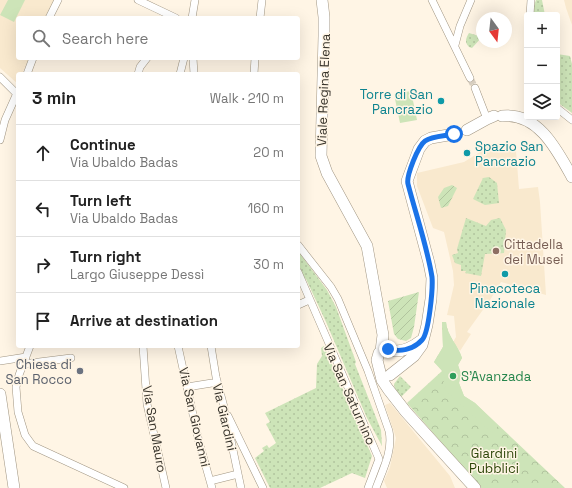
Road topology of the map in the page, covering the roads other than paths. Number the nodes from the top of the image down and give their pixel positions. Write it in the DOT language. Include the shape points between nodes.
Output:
graph roads {
  1 [pos="58,0"];
  2 [pos="138,0"];
  3 [pos="195,0"];
  4 [pos="262,0"];
  5 [pos="322,0"];
  6 [pos="432,0"];
  7 [pos="471,0"];
  8 [pos="531,0"];
  9 [pos="530,12"];
  10 [pos="50,16"];
  11 [pos="172,16"];
  12 [pos="192,16"];
  13 [pos="260,16"];
  14 [pos="455,45"];
  15 [pos="33,60"];
  16 [pos="145,60"];
  17 [pos="184,60"];
  18 [pos="193,60"];
  19 [pos="255,60"];
  20 [pos="28,72"];
  21 [pos="139,72"];
  22 [pos="180,72"];
  23 [pos="194,72"];
  24 [pos="254,72"];
  25 [pos="0,77"];
  26 [pos="470,78"];
  27 [pos="475,88"];
  28 [pos="16,91"];
  29 [pos="16,97"];
  30 [pos="560,110"];
  31 [pos="494,117"];
  32 [pos="572,120"];
  33 [pos="467,130"];
  34 [pos="454,134"];
  35 [pos="0,140"];
  36 [pos="568,162"];
  37 [pos="572,177"];
  38 [pos="300,248"];
  39 [pos="300,277"];
  40 [pos="309,300"];
  41 [pos="300,304"];
  42 [pos="423,340"];
  43 [pos="386,345"];
  44 [pos="29,348"];
  45 [pos="143,348"];
  46 [pos="178,348"];
  47 [pos="211,348"];
  48 [pos="71,358"];
  49 [pos="25,360"];
  50 [pos="0,361"];
  51 [pos="379,364"];
  52 [pos="394,369"];
  53 [pos="368,371"];
  54 [pos="212,383"];
  55 [pos="187,387"];
  56 [pos="388,389"];
  57 [pos="0,394"];
  58 [pos="224,407"];
  59 [pos="2,412"];
  60 [pos="18,412"];
  61 [pos="459,470"];
  62 [pos="238,474"];
  63 [pos="211,484"];
  64 [pos="14,488"];
  65 [pos="124,488"];
  66 [pos="166,488"];
  67 [pos="241,488"];
  68 [pos="263,488"];
  69 [pos="368,488"];
  70 [pos="376,488"];
  71 [pos="465,488"];
  72 [pos="475,488"];
  1 -- 10 [label="street"];
  2 -- 11 [label="street"];
  3 -- 12 [label="street"];
  4 -- 13 [label="street"];
  5 -- 43 [label="street, Viale Regina Elena" via="324,36 321,156 327,173 367,246"];
  6 -- 14 [label="street"];
  7 -- 14 [label="street"];
  8 -- 9 [label="street"];
  14 -- 26 [label="street"];
  15 -- 20 [label="street"];
  16 -- 21 [label="street"];
  17 -- 22 [label="street"];
  18 -- 23 [label="street"];
  19 -- 24 [label="street"];
  25 -- 28 [label="street"];
  27 -- 31 [label="street"];
  29 -- 35 [label="street" via="5,120"];
  30 -- 32 [label="street"];
  31 -- 33 [label="street"];
  31 -- 36 [label="street" via="511,115 529,121 545,134"];
  34 -- 42 [label="street" via="425,141 419,149 407,181 432,278 432,299"];
  36 -- 37 [label="street"];
  38 -- 53 [label="street, Via San Saturnino" via="331,286"];
  39 -- 40 [label="street, Via San Saturnino"];
  40 -- 41 [label="street"];
  40 -- 69 [label="street, Via San Saturnino" via="379,459"];
  42 -- 43 [label="street" via="411,348 400,351"];
  42 -- 52 [label="street" via="414,356"];
  43 -- 51 [label="street" via="378,356"];
  43 -- 52 [label="street" via="396,354"];
  44 -- 49 [label="street"];
  45 -- 66 [label="street, Via San Mauro" via="147,404"];
  46 -- 55 [label="street, Via San Giovanni"];
  47 -- 58 [label="street, Via Giardini"];
  48 -- 49 [label="street"];
  49 -- 50 [label="street"];
  49 -- 60 [label="street" via="16,387"];
  51 -- 52 [label="street" via="385,369"];
  51 -- 53 [label="street, Via San Saturnino"];
  51 -- 56 [label="street" via="382,380"];
  52 -- 56 [label="street"];
  53 -- 70 [label="street, Via San Saturnino" via="391,441"];
  54 -- 55 [label="street"];
  55 -- 63 [label="street, Via San Giovanni"];
  56 -- 61 [label="street"];
  57 -- 59 [label="street"];
  58 -- 62 [label="street, Via Giardini"];
  58 -- 68 [label="street"];
  59 -- 60 [label="street"];
  59 -- 64 [label="street"];
  60 -- 65 [label="street" via="25,436 33,446"];
  61 -- 71 [label="street"];
  61 -- 72 [label="street"];
  62 -- 63 [label="street"];
  62 -- 67 [label="street, Via Giardini"];
}
